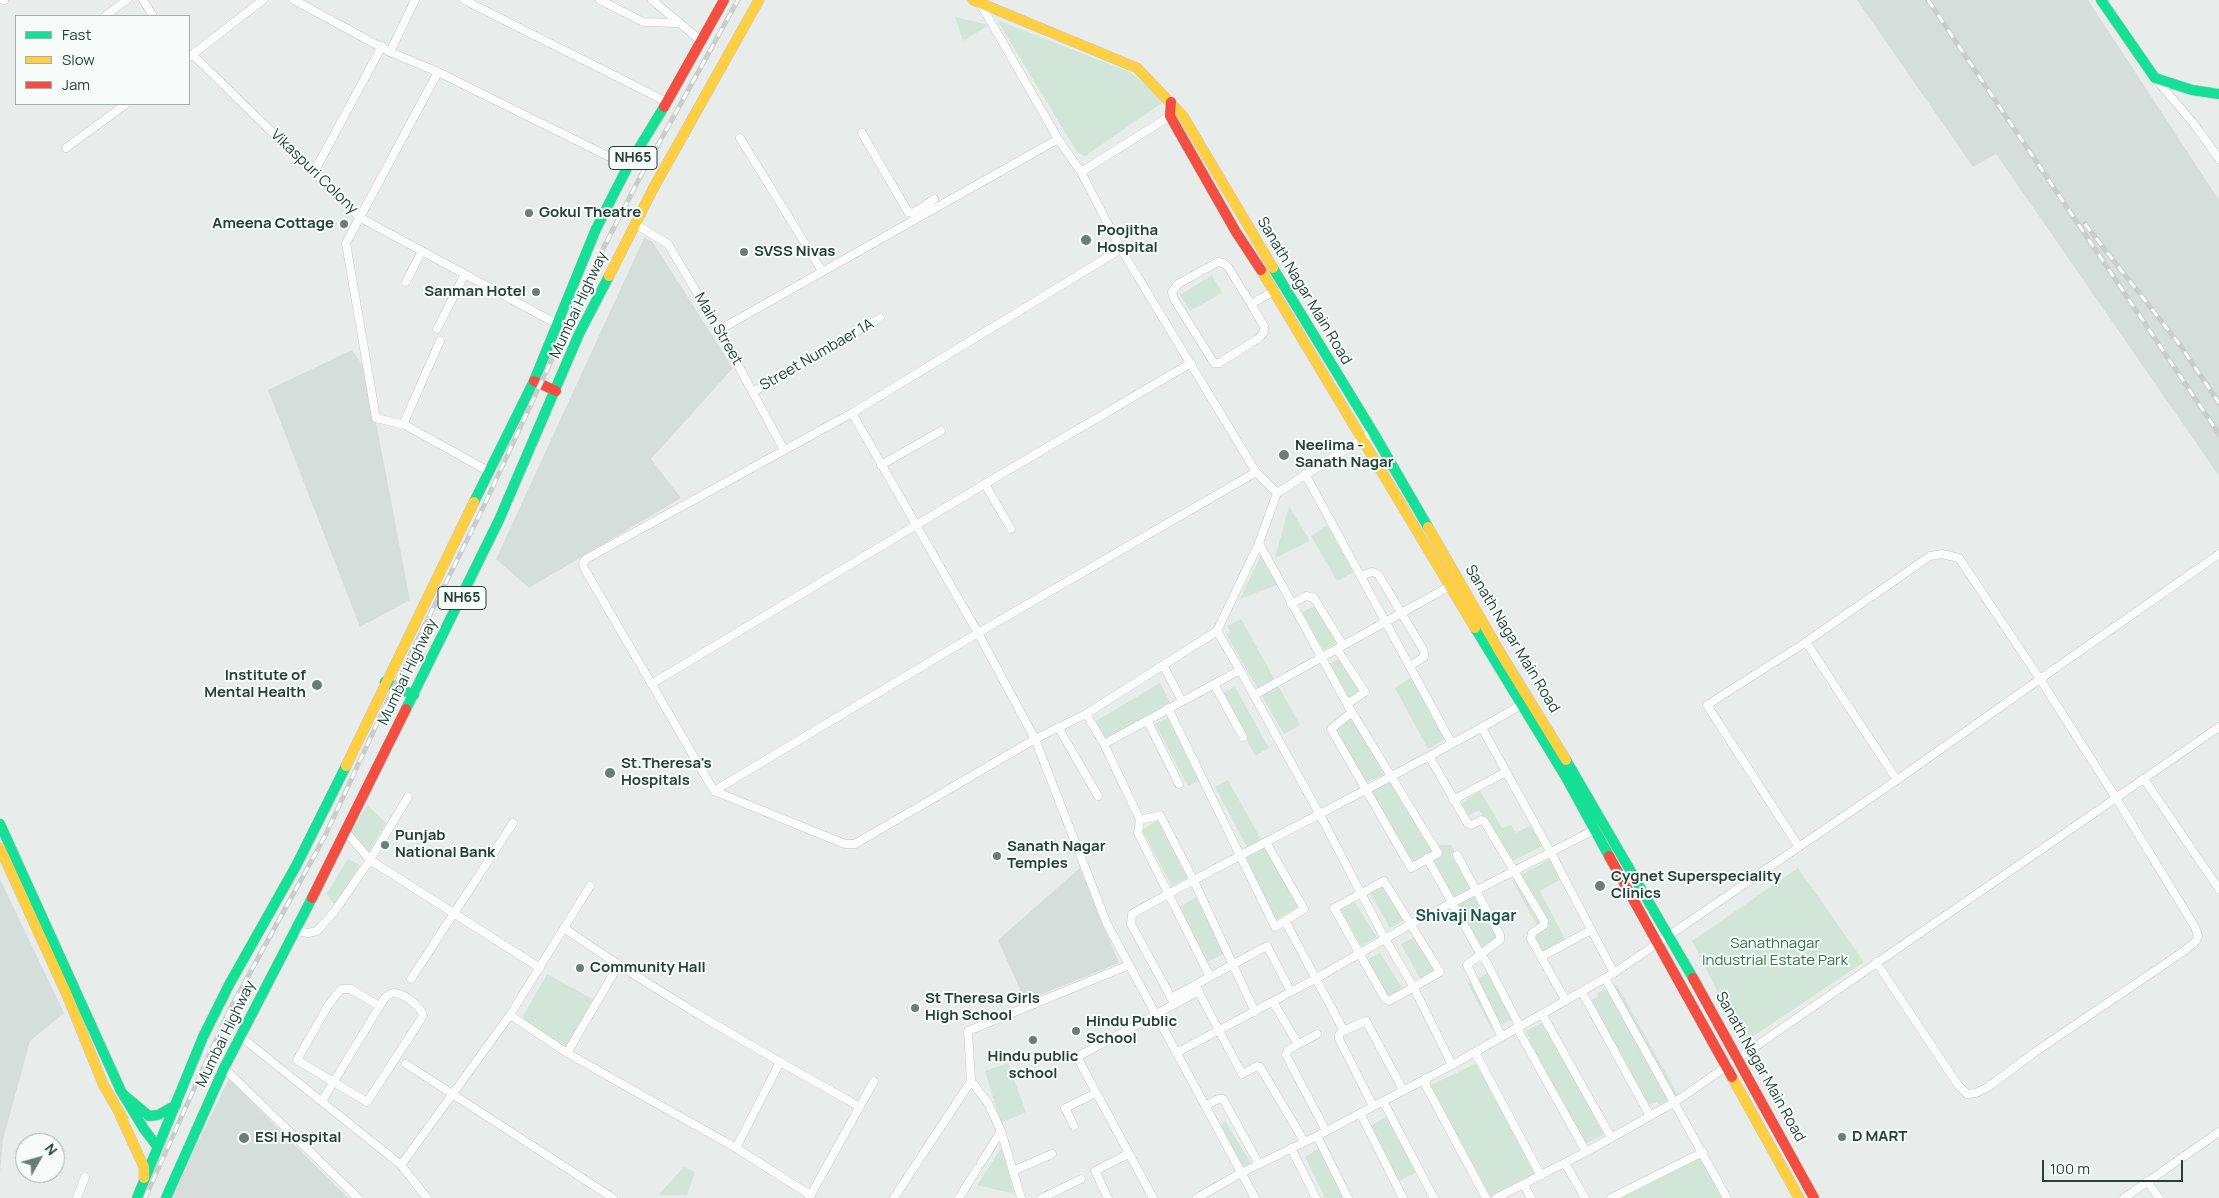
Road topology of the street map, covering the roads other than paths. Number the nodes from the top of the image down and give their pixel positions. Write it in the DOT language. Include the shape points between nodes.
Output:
graph roads {
  1 [pos="127,0"];
  2 [pos="143,0"];
  3 [pos="263,0"];
  4 [pos="294,0"];
  5 [pos="415,0"];
  6 [pos="464,0"];
  7 [pos="600,0"];
  8 [pos="652,0"];
  9 [pos="724,0"];
  10 [pos="759,0"];
  11 [pos="2101,0"];
  12 [pos="976,1"];
  13 [pos="106,15"];
  14 [pos="152,15"];
  15 [pos="679,23"];
  16 [pos="700,40"];
  17 [pos="382,46"];
  18 [pos="390,52"];
  19 [pos="191,56"];
  20 [pos="438,72"];
  21 [pos="2154,78"];
  22 [pos="2219,94"];
  23 [pos="667,102"];
  24 [pos="1170,102"];
  25 [pos="125,105"];
  26 [pos="1170,116"];
  27 [pos="862,133"];
  28 [pos="740,138"];
  29 [pos="1058,139"];
  30 [pos="66,148"];
  31 [pos="2219,159"];
  32 [pos="628,166"];
  33 [pos="314,172"];
  34 [pos="1081,172"];
  35 [pos="929,206"];
  36 [pos="360,217"];
  37 [pos="635,224"];
  38 [pos="1121,249"];
  39 [pos="422,251"];
  40 [pos="822,271"];
  41 [pos="465,274"];
  42 [pos="406,282"];
  43 [pos="1274,290"];
  44 [pos="1251,304"];
  45 [pos="880,318"];
  46 [pos="557,324"];
  47 [pos="437,329"];
  48 [pos="719,330"];
  49 [pos="440,341"];
  50 [pos="1190,363"];
  51 [pos="534,381"];
  52 [pos="556,391"];
  53 [pos="753,392"];
  54 [pos="852,413"];
  55 [pos="405,424"];
  56 [pos="940,431"];
  57 [pos="1373,432"];
  58 [pos="1363,437"];
  59 [pos="784,450"];
  60 [pos="881,465"];
  61 [pos="488,471"];
  62 [pos="1256,472"];
  63 [pos="1305,474"];
  64 [pos="985,484"];
  65 [pos="1277,493"];
  66 [pos="916,525"];
  67 [pos="1011,529"];
  68 [pos="1259,543"];
  69 [pos="2219,554"];
  70 [pos="1361,576"];
  71 [pos="1450,586"];
  72 [pos="1292,604"];
  73 [pos="1401,612"];
  74 [pos="1385,621"];
  75 [pos="1217,631"];
  76 [pos="978,633"];
  77 [pos="1806,642"];
  78 [pos="1340,647"];
  79 [pos="1322,658"];
  80 [pos="1163,665"];
  81 [pos="1410,666"];
  82 [pos="1240,670"];
  83 [pos="2040,679"];
  84 [pos="386,682"];
  85 [pos="651,684"];
  86 [pos="1214,684"];
  87 [pos="414,695"];
  88 [pos="1254,695"];
  89 [pos="1182,701"];
  90 [pos="1347,704"];
  91 [pos="1521,705"];
  92 [pos="1168,708"];
  93 [pos="1352,712"];
  94 [pos="1086,714"];
  95 [pos="1147,720"];
  96 [pos="1058,727"];
  97 [pos="2219,727"];
  98 [pos="1482,728"];
  99 [pos="1243,737"];
  100 [pos="1035,739"];
  101 [pos="1104,744"];
  102 [pos="1452,744"];
  103 [pos="1429,756"];
  104 [pos="1506,772"];
  105 [pos="1392,776"];
  106 [pos="2144,779"];
  107 [pos="1897,780"];
  108 [pos="1179,784"];
  109 [pos="714,790"];
  110 [pos="1367,790"];
  111 [pos="1098,796"];
  112 [pos="408,797"];
  113 [pos="2116,798"];
  114 [pos="1453,800"];
  115 [pos="1320,815"];
  116 [pos="1140,820"];
  117 [pos="513,823"];
  118 [pos="0,824"];
  119 [pos="1594,830"];
  120 [pos="346,832"];
  121 [pos="1266,842"];
  122 [pos="1799,847"];
  123 [pos="0,848"];
  124 [pos="1551,853"];
  125 [pos="1457,855"];
  126 [pos="1239,856"];
  127 [pos="1428,858"];
  128 [pos="370,860"];
  129 [pos="1514,871"];
  130 [pos="1193,880"];
  131 [pos="590,886"];
  132 [pos="2219,888"];
  133 [pos="1475,890"];
  134 [pos="1361,893"];
  135 [pos="1167,894"];
  136 [pos="1452,902"];
  137 [pos="453,915"];
  138 [pos="1285,921"];
  139 [pos="1409,925"];
  140 [pos="564,928"];
  141 [pos="1591,930"];
  142 [pos="295,931"];
  143 [pos="1670,935"];
  144 [pos="1385,939"];
  145 [pos="1659,943"];
  146 [pos="1359,954"];
  147 [pos="1481,955"];
  148 [pos="1541,957"];
  149 [pos="1876,962"];
  150 [pos="1129,965"];
  151 [pos="1233,965"];
  152 [pos="618,966"];
  153 [pos="540,968"];
  154 [pos="1614,973"];
  155 [pos="1210,977"];
  156 [pos="1605,978"];
  157 [pos="411,979"];
  158 [pos="1315,979"];
  159 [pos="1412,986"];
  160 [pos="1197,988"];
  161 [pos="1291,992"];
  162 [pos="1582,992"];
  163 [pos="1173,1000"];
  164 [pos="1566,1001"];
  165 [pos="1273,1002"];
  166 [pos="380,1006"];
  167 [pos="1255,1012"];
  168 [pos="1155,1013"];
  169 [pos="510,1014"];
  170 [pos="1542,1014"];
  171 [pos="1518,1027"];
  172 [pos="1219,1030"];
  173 [pos="1344,1031"];
  174 [pos="1317,1034"];
  175 [pos="240,1036"];
  176 [pos="1502,1037"];
  177 [pos="1298,1044"];
  178 [pos="1475,1052"];
  179 [pos="567,1053"];
  180 [pos="1176,1054"];
  181 [pos="1739,1059"];
  182 [pos="297,1060"];
  183 [pos="780,1062"];
  184 [pos="406,1064"];
  185 [pos="1452,1065"];
  186 [pos="1728,1067"];
  187 [pos="224,1068"];
  188 [pos="288,1074"];
  189 [pos="1426,1078"];
  190 [pos="874,1081"];
  191 [pos="971,1081"];
  192 [pos="334,1082"];
  193 [pos="1402,1090"];
  194 [pos="1096,1093"];
  195 [pos="453,1094"];
  196 [pos="124,1095"];
  197 [pos="322,1101"];
  198 [pos="1383,1101"];
  199 [pos="1676,1102"];
  200 [pos="176,1105"];
  201 [pos="860,1106"];
  202 [pos="1205,1106"];
  203 [pos="1373,1106"];
  204 [pos="1360,1113"];
  205 [pos="120,1115"];
  206 [pos="1650,1116"];
  207 [pos="1074,1126"];
  208 [pos="1000,1131"];
  209 [pos="1326,1131"];
  210 [pos="2219,1132"];
  211 [pos="1317,1136"];
  212 [pos="1614,1137"];
  213 [pos="1304,1141"];
  214 [pos="157,1146"];
  215 [pos="736,1148"];
  216 [pos="1291,1148"];
  217 [pos="1586,1152"];
  218 [pos="1703,1152"];
  219 [pos="1052,1154"];
  220 [pos="1128,1154"];
  221 [pos="150,1162"];
  222 [pos="1565,1163"];
  223 [pos="1259,1164"];
  224 [pos="401,1165"];
  225 [pos="1012,1171"];
  226 [pos="1241,1173"];
  227 [pos="1541,1176"];
  228 [pos="85,1177"];
  229 [pos="1081,1179"];
  230 [pos="2147,1181"];
  231 [pos="144,1182"];
  232 [pos="1524,1185"];
  233 [pos="809,1197"];
  234 [pos="77,1198"];
  235 [pos="137,1198"];
  236 [pos="166,1198"];
  237 [pos="358,1198"];
  238 [pos="427,1198"];
  239 [pos="613,1198"];
  240 [pos="895,1198"];
  241 [pos="959,1198"];
  242 [pos="1021,1198"];
  243 [pos="1042,1198"];
  244 [pos="1108,1198"];
  245 [pos="1153,1198"];
  246 [pos="1197,1198"];
  247 [pos="1255,1198"];
  248 [pos="1316,1198"];
  249 [pos="1348,1198"];
  250 [pos="1403,1198"];
  251 [pos="1434,1198"];
  252 [pos="1486,1198"];
  253 [pos="1496,1198"];
  254 [pos="1531,1198"];
  255 [pos="1585,1198"];
  256 [pos="1611,1198"];
  257 [pos="1727,1198"];
  258 [pos="1800,1198"];
  259 [pos="1814,1198"];
  260 [pos="2124,1198"];
  261 [pos="2159,1198"];
  1 -- 13 [label="street"];
  2 -- 14 [label="street"];
  3 -- 19 [label="street"];
  4 -- 17 [label="street"];
  5 -- 18 [label="street"];
  6 -- 23 [label="street"];
  7 -- 15 [label="street" via="643,22"];
  8 -- 15 [label="street"];
  9 -- 16 [label="main road, Mumbai Highway / NH65"];
  10 -- 37 [label="main road, Mumbai Highway / NH65"];
  11 -- 21 [label="main road"];
  12 -- 24 [label="main road, Sanath Nagar Main Road" via="1137,68"];
  12 -- 29 [label="street"];
  15 -- 16 [label="street"];
  16 -- 23 [label="main road, Mumbai Highway / NH65"];
  17 -- 18 [label="street"];
  17 -- 33 [label="street"];
  18 -- 20 [label="street"];
  19 -- 33 [label="street, Vikaspuri Colony"];
  20 -- 32 [label="street"];
  20 -- 36 [label="street"];
  21 -- 22 [label="main road" via="2192,90"];
  21 -- 31 [label="street"];
  23 -- 32 [label="main road, Mumbai Highway / NH65"];
  24 -- 26 [label="main road"];
  24 -- 57 [label="main road, Sanath Nagar Main Road" via="1183,116"];
  25 -- 30 [label="street"];
  26 -- 34 [label="street"];
  26 -- 43 [label="main road, Sanath Nagar Main Road" via="1236,232"];
  27 -- 35 [label="street" via="908,212"];
  28 -- 40 [label="street"];
  29 -- 34 [label="street"];
  29 -- 35 [label="street"];
  32 -- 46 [label="main road, Mumbai Highway / NH65" via="596,230"];
  33 -- 36 [label="street, Vikaspuri Colony"];
  34 -- 38 [label="street"];
  35 -- 40 [label="street"];
  36 -- 39 [label="street, Vikaspuri Colony"];
  36 -- 55 [label="street" via="346,246 376,418"];
  37 -- 48 [label="street, Main Street" via="668,244"];
  37 -- 52 [label="main road, Mumbai Highway / NH65" via="579,334"];
  38 -- 50 [label="street"];
  38 -- 54 [label="street"];
  39 -- 41 [label="street, Vikaspuri Colony"];
  39 -- 42 [label="street"];
  40 -- 48 [label="street"];
  41 -- 46 [label="street, Vikaspuri Colony"];
  41 -- 47 [label="street"];
  43 -- 44 [label="street"];
  43 -- 58 [label="main road, Sanath Nagar Main Road"];
  44 -- 44 [label="street" via="1264,326 1264,332 1219,363 1214,363 1172,292 1178,284 1218,262 1228,267"];
  45 -- 53 [label="street, Street Numbaer 1A"];
  46 -- 51 [label="main road, Mumbai Highway / NH65"];
  48 -- 53 [label="street, Main Street"];
  49 -- 55 [label="street"];
  50 -- 62 [label="street"];
  50 -- 64 [label="street"];
  51 -- 52 [label="main road"];
  51 -- 61 [label="main road, Mumbai Highway / NH65"];
  52 -- 87 [label="main road, Mumbai Highway / NH65" via="499,520"];
  53 -- 59 [label="street, Main Street"];
  54 -- 59 [label="street"];
  54 -- 60 [label="street"];
  55 -- 61 [label="street"];
  56 -- 60 [label="street"];
  57 -- 58 [label="street"];
  57 -- 143 [label="main road, Sanath Nagar Main Road" via="1501,654"];
  58 -- 63 [label="street"];
  58 -- 71 [label="main road, Sanath Nagar Main Road"];
  59 -- 85 [label="street" via="583,563"];
  60 -- 66 [label="street"];
  61 -- 84 [label="main road, Mumbai Highway / NH65"];
  62 -- 65 [label="street"];
  62 -- 76 [label="street"];
  63 -- 65 [label="street"];
  63 -- 70 [label="street"];
  64 -- 66 [label="street"];
  64 -- 67 [label="street"];
  65 -- 68 [label="street"];
  66 -- 76 [label="street"];
  66 -- 85 [label="street"];
  68 -- 72 [label="street"];
  68 -- 75 [label="street"];
  69 -- 83 [label="street"];
  70 -- 73 [label="street" via="1376,573"];
  70 -- 74 [label="street"];
  71 -- 73 [label="street"];
  71 -- 91 [label="main road, Sanath Nagar Main Road"];
  72 -- 78 [label="street" via="1306,596 1314,598"];
  72 -- 79 [label="street"];
  73 -- 74 [label="street"];
  73 -- 81 [label="street" via="1424,651 1424,657"];
  74 -- 78 [label="street"];
  74 -- 81 [label="street"];
  75 -- 80 [label="street"];
  75 -- 82 [label="street"];
  76 -- 100 [label="street"];
  76 -- 109 [label="street"];
  77 -- 83 [label="street" via="1930,556 1952,555 1959,558"];
  77 -- 107 [label="street"];
  77 -- 122 [label="street" via="1706,705"];
  78 -- 79 [label="street"];
  78 -- 90 [label="street" via="1365,692"];
  79 -- 88 [label="street"];
  79 -- 90 [label="street"];
  80 -- 89 [label="street"];
  80 -- 94 [label="street"];
  81 -- 102 [label="street"];
  82 -- 86 [label="street"];
  82 -- 88 [label="street"];
  83 -- 107 [label="street"];
  83 -- 113 [label="street"];
  84 -- 87 [label="main road"];
  84 -- 200 [label="main road, Mumbai Highway / NH65" via="296,866 202,1037"];
  85 -- 109 [label="street"];
  86 -- 89 [label="street"];
  86 -- 99 [label="street"];
  87 -- 120 [label="main road, Mumbai Highway / NH65"];
  88 -- 115 [label="street"];
  89 -- 92 [label="street"];
  90 -- 93 [label="street"];
  91 -- 98 [label="street"];
  91 -- 119 [label="main road, Sanath Nagar Main Road"];
  92 -- 95 [label="street"];
  92 -- 126 [label="street"];
  93 -- 105 [label="street"];
  93 -- 110 [label="street" via="1331,729"];
  94 -- 96 [label="street"];
  94 -- 101 [label="street"];
  95 -- 101 [label="street"];
  95 -- 108 [label="street"];
  96 -- 100 [label="street"];
  96 -- 111 [label="street"];
  97 -- 106 [label="street"];
  98 -- 102 [label="street"];
  98 -- 104 [label="street"];
  100 -- 109 [label="street" via="851,845"];
  100 -- 150 [label="street" via="1107,924"];
  101 -- 116 [label="street"];
  102 -- 103 [label="street"];
  103 -- 105 [label="street"];
  103 -- 114 [label="street"];
  104 -- 114 [label="street"];
  104 -- 124 [label="street"];
  105 -- 110 [label="street"];
  105 -- 127 [label="street" via="1438,853"];
  106 -- 113 [label="street"];
  106 -- 132 [label="street"];
  107 -- 122 [label="street"];
  110 -- 115 [label="street"];
  110 -- 127 [label="street" via="1411,868"];
  112 -- 128 [label="street"];
  113 -- 149 [label="street"];
  113 -- 149 [label="street" via="2195,927 2196,941 1988,1087 1967,1094 1958,1085"];
  114 -- 129 [label="street" via="1468,824 1484,821"];
  115 -- 121 [label="street"];
  115 -- 134 [label="street"];
  116 -- 130 [label="street" via="1160,815"];
  116 -- 135 [label="street" via="1138,832"];
  117 -- 137 [label="street"];
  118 -- 196 [label="main road"];
  119 -- 124 [label="street"];
  119 -- 145 [label="main road, Sanath Nagar Main Road"];
  120 -- 128 [label="street"];
  120 -- 142 [label="main road, Mumbai Highway / NH65"];
  121 -- 126 [label="street"];
  121 -- 138 [label="street" via="1304,909"];
  122 -- 143 [label="street"];
  123 -- 205 [label="main road" via="67,995 103,1084"];
  124 -- 129 [label="street"];
  124 -- 141 [label="street"];
  125 -- 133 [label="street"];
  126 -- 130 [label="street"];
  126 -- 138 [label="street" via="1274,927"];
  127 -- 136 [label="street"];
  128 -- 137 [label="street"];
  128 -- 142 [label="street" via="317,931"];
  129 -- 133 [label="street"];
  129 -- 148 [label="street" via="1544,921 1544,925 1530,935"];
  130 -- 135 [label="street"];
  130 -- 151 [label="street"];
  131 -- 140 [label="street"];
  133 -- 136 [label="street"];
  133 -- 147 [label="street" via="1500,935 1500,940"];
  134 -- 139 [label="street" via="1384,881"];
  134 -- 144 [label="street"];
  134 -- 146 [label="street" via="1334,908"];
  135 -- 155 [label="street"];
  135 -- 163 [label="street" via="1130,918"];
  136 -- 139 [label="street"];
  136 -- 147 [label="street"];
  137 -- 153 [label="street"];
  137 -- 157 [label="street"];
  138 -- 158 [label="street"];
  139 -- 144 [label="street"];
  139 -- 159 [label="street" via="1440,972"];
  140 -- 152 [label="street"];
  140 -- 153 [label="street"];
  141 -- 148 [label="street"];
  141 -- 154 [label="street"];
  142 -- 175 [label="main road, Mumbai Highway / NH65"];
  143 -- 145 [label="street"];
  143 -- 181 [label="main road, Sanath Nagar Main Road"];
  144 -- 146 [label="street"];
  144 -- 159 [label="street"];
  145 -- 154 [label="street"];
  145 -- 186 [label="main road, Sanath Nagar Main Road"];
  146 -- 158 [label="street"];
  146 -- 159 [label="street" via="1387,1000"];
  147 -- 171 [label="street"];
  147 -- 176 [label="street" via="1467,965"];
  148 -- 164 [label="street"];
  149 -- 181 [label="street"];
  150 -- 168 [label="street"];
  150 -- 191 [label="street" via="969,1030"];
  151 -- 155 [label="street"];
  151 -- 161 [label="street" via="1267,946"];
  151 -- 167 [label="street"];
  152 -- 179 [label="street"];
  152 -- 183 [label="street"];
  153 -- 169 [label="street"];
  154 -- 156 [label="street"];
  155 -- 160 [label="street"];
  156 -- 162 [label="street"];
  156 -- 199 [label="street"];
  158 -- 161 [label="street"];
  158 -- 173 [label="street"];
  159 -- 185 [label="street"];
  160 -- 163 [label="street"];
  160 -- 172 [label="street"];
  161 -- 165 [label="street"];
  162 -- 164 [label="street"];
  162 -- 206 [label="street"];
  163 -- 168 [label="street"];
  164 -- 170 [label="street"];
  165 -- 167 [label="street"];
  165 -- 177 [label="street"];
  166 -- 182 [label="street" via="351,989 341,989"];
  166 -- 192 [label="street"];
  166 -- 192 [label="street" via="389,994 397,993 420,1007 424,1016 367,1102"];
  167 -- 172 [label="street"];
  168 -- 180 [label="street"];
  168 -- 194 [label="street" via="1077,1058"];
  169 -- 179 [label="street"];
  169 -- 195 [label="street"];
  170 -- 171 [label="street"];
  170 -- 212 [label="street" via="1608,1132"];
  171 -- 176 [label="street"];
  171 -- 217 [label="street"];
  172 -- 180 [label="street"];
  172 -- 213 [label="street" via="1242,1075 1260,1067"];
  173 -- 193 [label="street" via="1366,1021"];
  173 -- 203 [label="street" via="1338,1035"];
  174 -- 177 [label="street"];
  175 -- 187 [label="main road, Mumbai Highway / NH65"];
  175 -- 188 [label="street"];
  176 -- 178 [label="street"];
  177 -- 209 [label="street" via="1286,1055"];
  178 -- 185 [label="street"];
  178 -- 227 [label="street"];
  179 -- 215 [label="street"];
  180 -- 202 [label="street"];
  181 -- 186 [label="street"];
  181 -- 259 [label="main road, Sanath Nagar Main Road"];
  182 -- 188 [label="street"];
  182 -- 192 [label="street"];
  183 -- 201 [label="street"];
  183 -- 215 [label="street"];
  184 -- 195 [label="street"];
  185 -- 189 [label="street"];
  186 -- 199 [label="street"];
  186 -- 258 [label="main road, Sanath Nagar Main Road"];
  187 -- 236 [label="main road, Mumbai Highway / NH65"];
  187 -- 237 [label="street"];
  188 -- 197 [label="street"];
  189 -- 193 [label="street"];
  189 -- 252 [label="street" via="1426,1086"];
  190 -- 201 [label="street"];
  191 -- 208 [label="street" via="988,1103"];
  191 -- 240 [label="street"];
  192 -- 197 [label="street"];
  193 -- 198 [label="street"];
  194 -- 207 [label="street" via="1066,1108"];
  194 -- 220 [label="street"];
  195 -- 224 [label="street"];
  195 -- 239 [label="street"];
  196 -- 200 [label="main road" via="149,1116 158,1116"];
  196 -- 214 [label="main road"];
  197 -- 224 [label="street"];
  198 -- 203 [label="street"];
  198 -- 251 [label="street"];
  199 -- 206 [label="street"];
  199 -- 218 [label="street"];
  200 -- 214 [label="main road, Mumbai Highway / NH65"];
  201 -- 233 [label="street"];
  202 -- 223 [label="street" via="1221,1098 1225,1101"];
  202 -- 226 [label="street"];
  203 -- 204 [label="street"];
  204 -- 209 [label="street"];
  204 -- 250 [label="street"];
  205 -- 221 [label="main road"];
  205 -- 231 [label="main road" via="144,1167"];
  206 -- 212 [label="street"];
  208 -- 225 [label="street"];
  208 -- 241 [label="street"];
  209 -- 211 [label="street"];
  210 -- 230 [label="street"];
  211 -- 213 [label="street"];
  211 -- 249 [label="street"];
  212 -- 217 [label="street"];
  213 -- 216 [label="street"];
  214 -- 221 [label="main road, Mumbai Highway / NH65"];
  215 -- 233 [label="street"];
  216 -- 223 [label="street"];
  216 -- 248 [label="street"];
  217 -- 222 [label="street"];
  218 -- 256 [label="street"];
  218 -- 257 [label="street"];
  219 -- 225 [label="street"];
  220 -- 244 [label="street" via="1095,1170"];
  220 -- 245 [label="street"];
  221 -- 231 [label="main road, Mumbai Highway / NH65"];
  222 -- 227 [label="street"];
  222 -- 255 [label="street"];
  223 -- 226 [label="street"];
  224 -- 238 [label="street"];
  225 -- 242 [label="street"];
  226 -- 246 [label="street"];
  226 -- 247 [label="street"];
  227 -- 232 [label="street"];
  228 -- 234 [label="street"];
  229 -- 243 [label="street"];
  230 -- 260 [label="street"];
  230 -- 261 [label="street"];
  231 -- 235 [label="main road, Mumbai Highway / NH65"];
  232 -- 253 [label="street"];
  232 -- 254 [label="street"];
}
